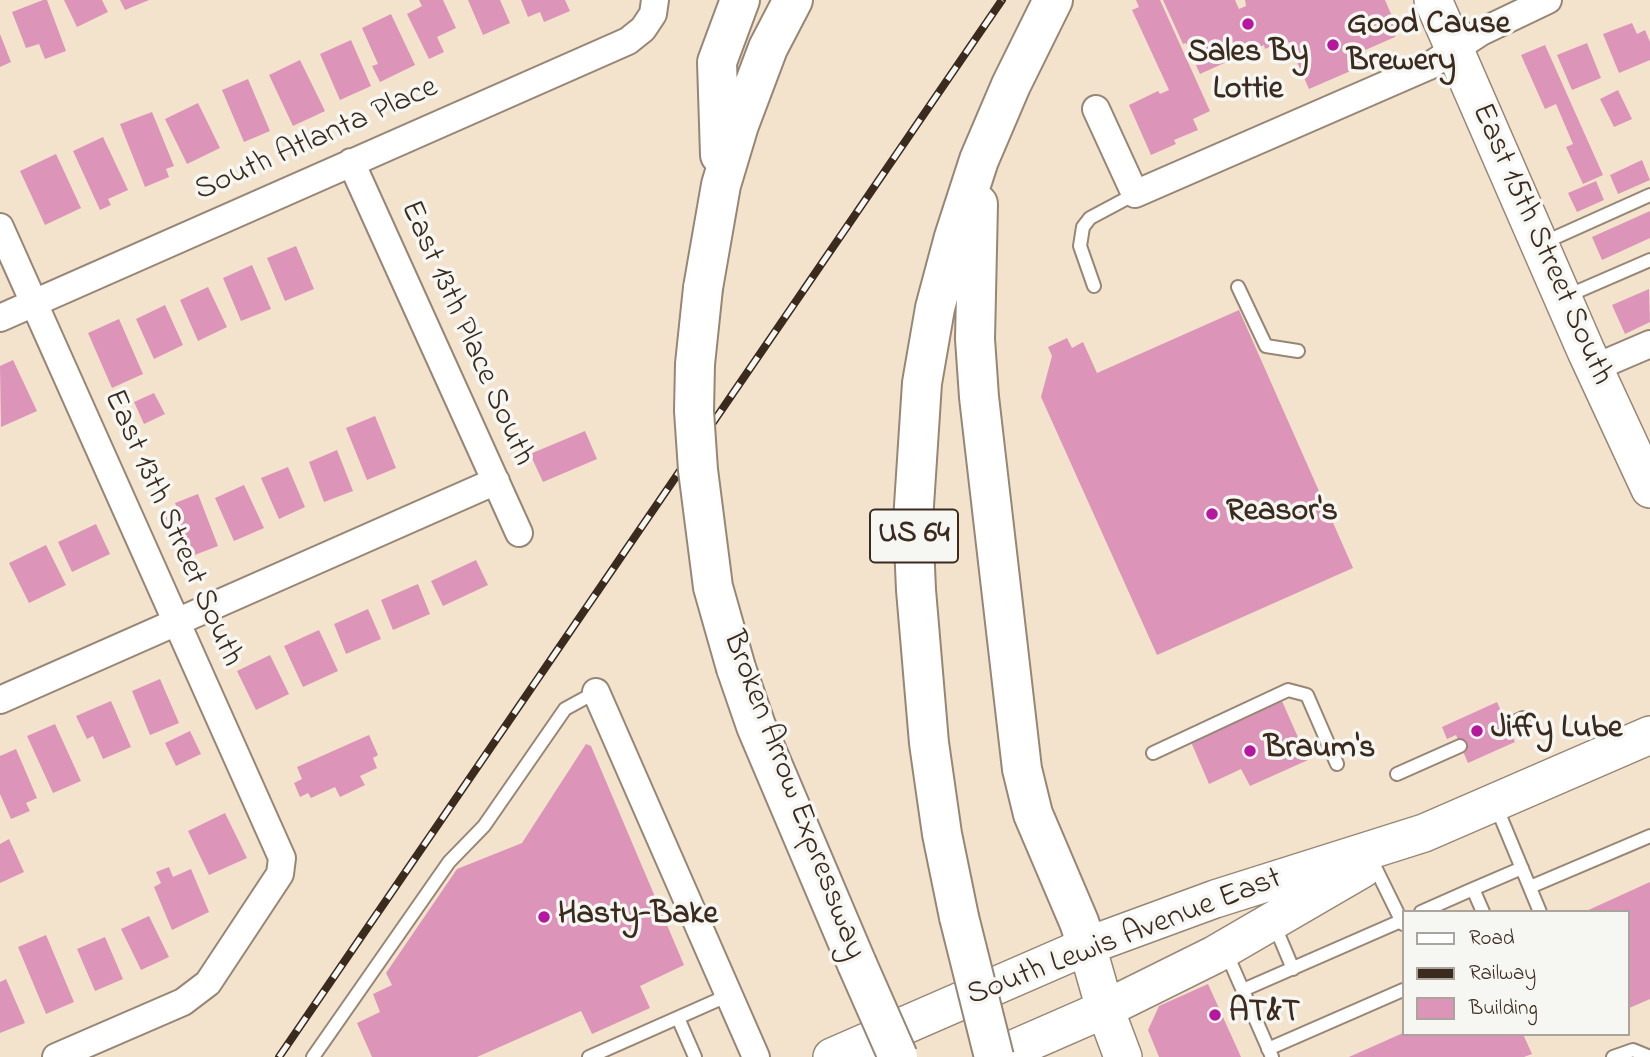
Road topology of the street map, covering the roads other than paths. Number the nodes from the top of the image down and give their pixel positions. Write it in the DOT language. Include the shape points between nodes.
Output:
graph roads {
  1 [pos="740,0"];
  2 [pos="793,0"];
  3 [pos="1054,0"];
  4 [pos="1433,0"];
  5 [pos="1548,0"];
  6 [pos="1518,6"];
  7 [pos="654,7"];
  8 [pos="1454,50"];
  9 [pos="1096,109"];
  10 [pos="979,160"];
  11 [pos="351,162"];
  12 [pos="721,185"];
  13 [pos="1135,194"];
  14 [pos="1650,195"];
  15 [pos="0,228"];
  16 [pos="1540,245"];
  17 [pos="1650,260"];
  18 [pos="1094,286"];
  19 [pos="1238,287"];
  20 [pos="1563,298"];
  21 [pos="33,303"];
  22 [pos="0,317"];
  23 [pos="1650,344"];
  24 [pos="1298,351"];
  25 [pos="1594,368"];
  26 [pos="496,481"];
  27 [pos="1650,489"];
  28 [pos="519,533"];
  29 [pos="175,622"];
  30 [pos="596,692"];
  31 [pos="0,700"];
  32 [pos="1523,718"];
  33 [pos="1508,725"];
  34 [pos="1650,735"];
  35 [pos="1460,746"];
  36 [pos="1153,753"];
  37 [pos="1337,764"];
  38 [pos="1397,774"];
  39 [pos="1494,803"];
  40 [pos="1423,833"];
  41 [pos="1650,835"];
  42 [pos="1373,863"];
  43 [pos="1522,868"];
  44 [pos="1530,887"];
  45 [pos="1473,889"];
  46 [pos="1426,910"];
  47 [pos="1482,910"];
  48 [pos="1540,910"];
  49 [pos="1402,919"];
  50 [pos="1273,920"];
  51 [pos="1402,921"];
  52 [pos="1087,946"];
  53 [pos="1225,948"];
  54 [pos="1293,969"];
  55 [pos="1243,990"];
  56 [pos="1402,990"];
  57 [pos="729,995"];
  58 [pos="1105,1009"];
  59 [pos="678,1018"];
  60 [pos="620,1043"];
  61 [pos="1270,1053"];
  62 [pos="56,1057"];
  63 [pos="313,1057"];
  64 [pos="589,1057"];
  65 [pos="627,1057"];
  66 [pos="695,1057"];
  67 [pos="756,1057"];
  68 [pos="832,1057"];
  69 [pos="898,1057"];
  70 [pos="994,1057"];
  71 [pos="1123,1057"];
  72 [pos="1614,1057"];
  73 [pos="1650,1057"];
  1 -- 12 [label="highway" via="717,62"];
  2 -- 12 [label="highway, Broken Arrow Expressway" via="768,48"];
  3 -- 10 [label="highway, US 64"];
  4 -- 8 [label="street, East 15th Street South"];
  5 -- 6 [label="street"];
  6 -- 8 [label="street"];
  7 -- 11 [label="street, South Atlanta Place" via="643,29 628,41"];
  8 -- 13 [label="street" via="1404,78"];
  8 -- 16 [label="street, East 15th Street South"];
  9 -- 13 [label="street"];
  10 -- 52 [label="highway" via="975,339 979,397 1022,769 1033,814"];
  10 -- 70 [label="highway, US 64, bridge" via="933,321 922,383 913,521 929,743 942,834"];
  11 -- 21 [label="street, South Atlanta Place"];
  11 -- 26 [label="street, East 13th Place South"];
  12 -- 69 [label="highway, Broken Arrow Expressway, bridge" via="694,376 698,470 713,587 756,726"];
  13 -- 18 [label="lane" via="1090,218 1083,227 1080,246"];
  14 -- 16 [label="lane"];
  15 -- 21 [label="street, East 13th Street South"];
  16 -- 20 [label="street, East 15th Street South"];
  17 -- 20 [label="lane"];
  19 -- 24 [label="lane" via="1266,346"];
  20 -- 25 [label="street, East 15th Street South"];
  21 -- 22 [label="street, South Atlanta Place"];
  21 -- 29 [label="street, East 13th Street South"];
  23 -- 25 [label="street"];
  25 -- 27 [label="street, East 15th Street South"];
  26 -- 28 [label="street, East 13th Place South"];
  26 -- 29 [label="street"];
  29 -- 31 [label="street"];
  29 -- 62 [label="street, East 13th Street South" via="282,858 280,874 208,983 183,1002"];
  30 -- 57 [label="street"];
  30 -- 63 [label="lane" via="565,709 484,825 449,862"];
  32 -- 33 [label="lane"];
  34 -- 39 [label="street, South Lewis Avenue East"];
  35 -- 38 [label="lane"];
  36 -- 37 [label="lane" via="1287,690 1307,695"];
  39 -- 40 [label="street, South Lewis Avenue East"];
  39 -- 43 [label="lane"];
  40 -- 42 [label="street, South Lewis Avenue East"];
  40 -- 52 [label="street, South Lewis Avenue East"];
  41 -- 44 [label="lane"];
  42 -- 49 [label="lane"];
  42 -- 50 [label="street, South Lewis Avenue East"];
  43 -- 44 [label="lane"];
  43 -- 45 [label="lane"];
  44 -- 48 [label="lane"];
  45 -- 46 [label="lane"];
  45 -- 47 [label="lane"];
  50 -- 53 [label="street, South Lewis Avenue East"];
  50 -- 54 [label="lane"];
  51 -- 54 [label="lane"];
  52 -- 58 [label="street"];
  52 -- 68 [label="street, South Lewis Avenue East"];
  53 -- 55 [label="lane"];
  53 -- 58 [label="street, South Lewis Avenue East"];
  54 -- 55 [label="lane"];
  55 -- 61 [label="lane"];
  56 -- 61 [label="lane"];
  57 -- 59 [label="lane"];
  57 -- 67 [label="street"];
  58 -- 70 [label="street, South Lewis Avenue East"];
  58 -- 71 [label="street"];
  59 -- 60 [label="lane"];
  59 -- 66 [label="lane"];
  60 -- 64 [label="lane"];
  60 -- 65 [label="lane"];
  72 -- 73 [label="lane" via="1633,1050"];
}
